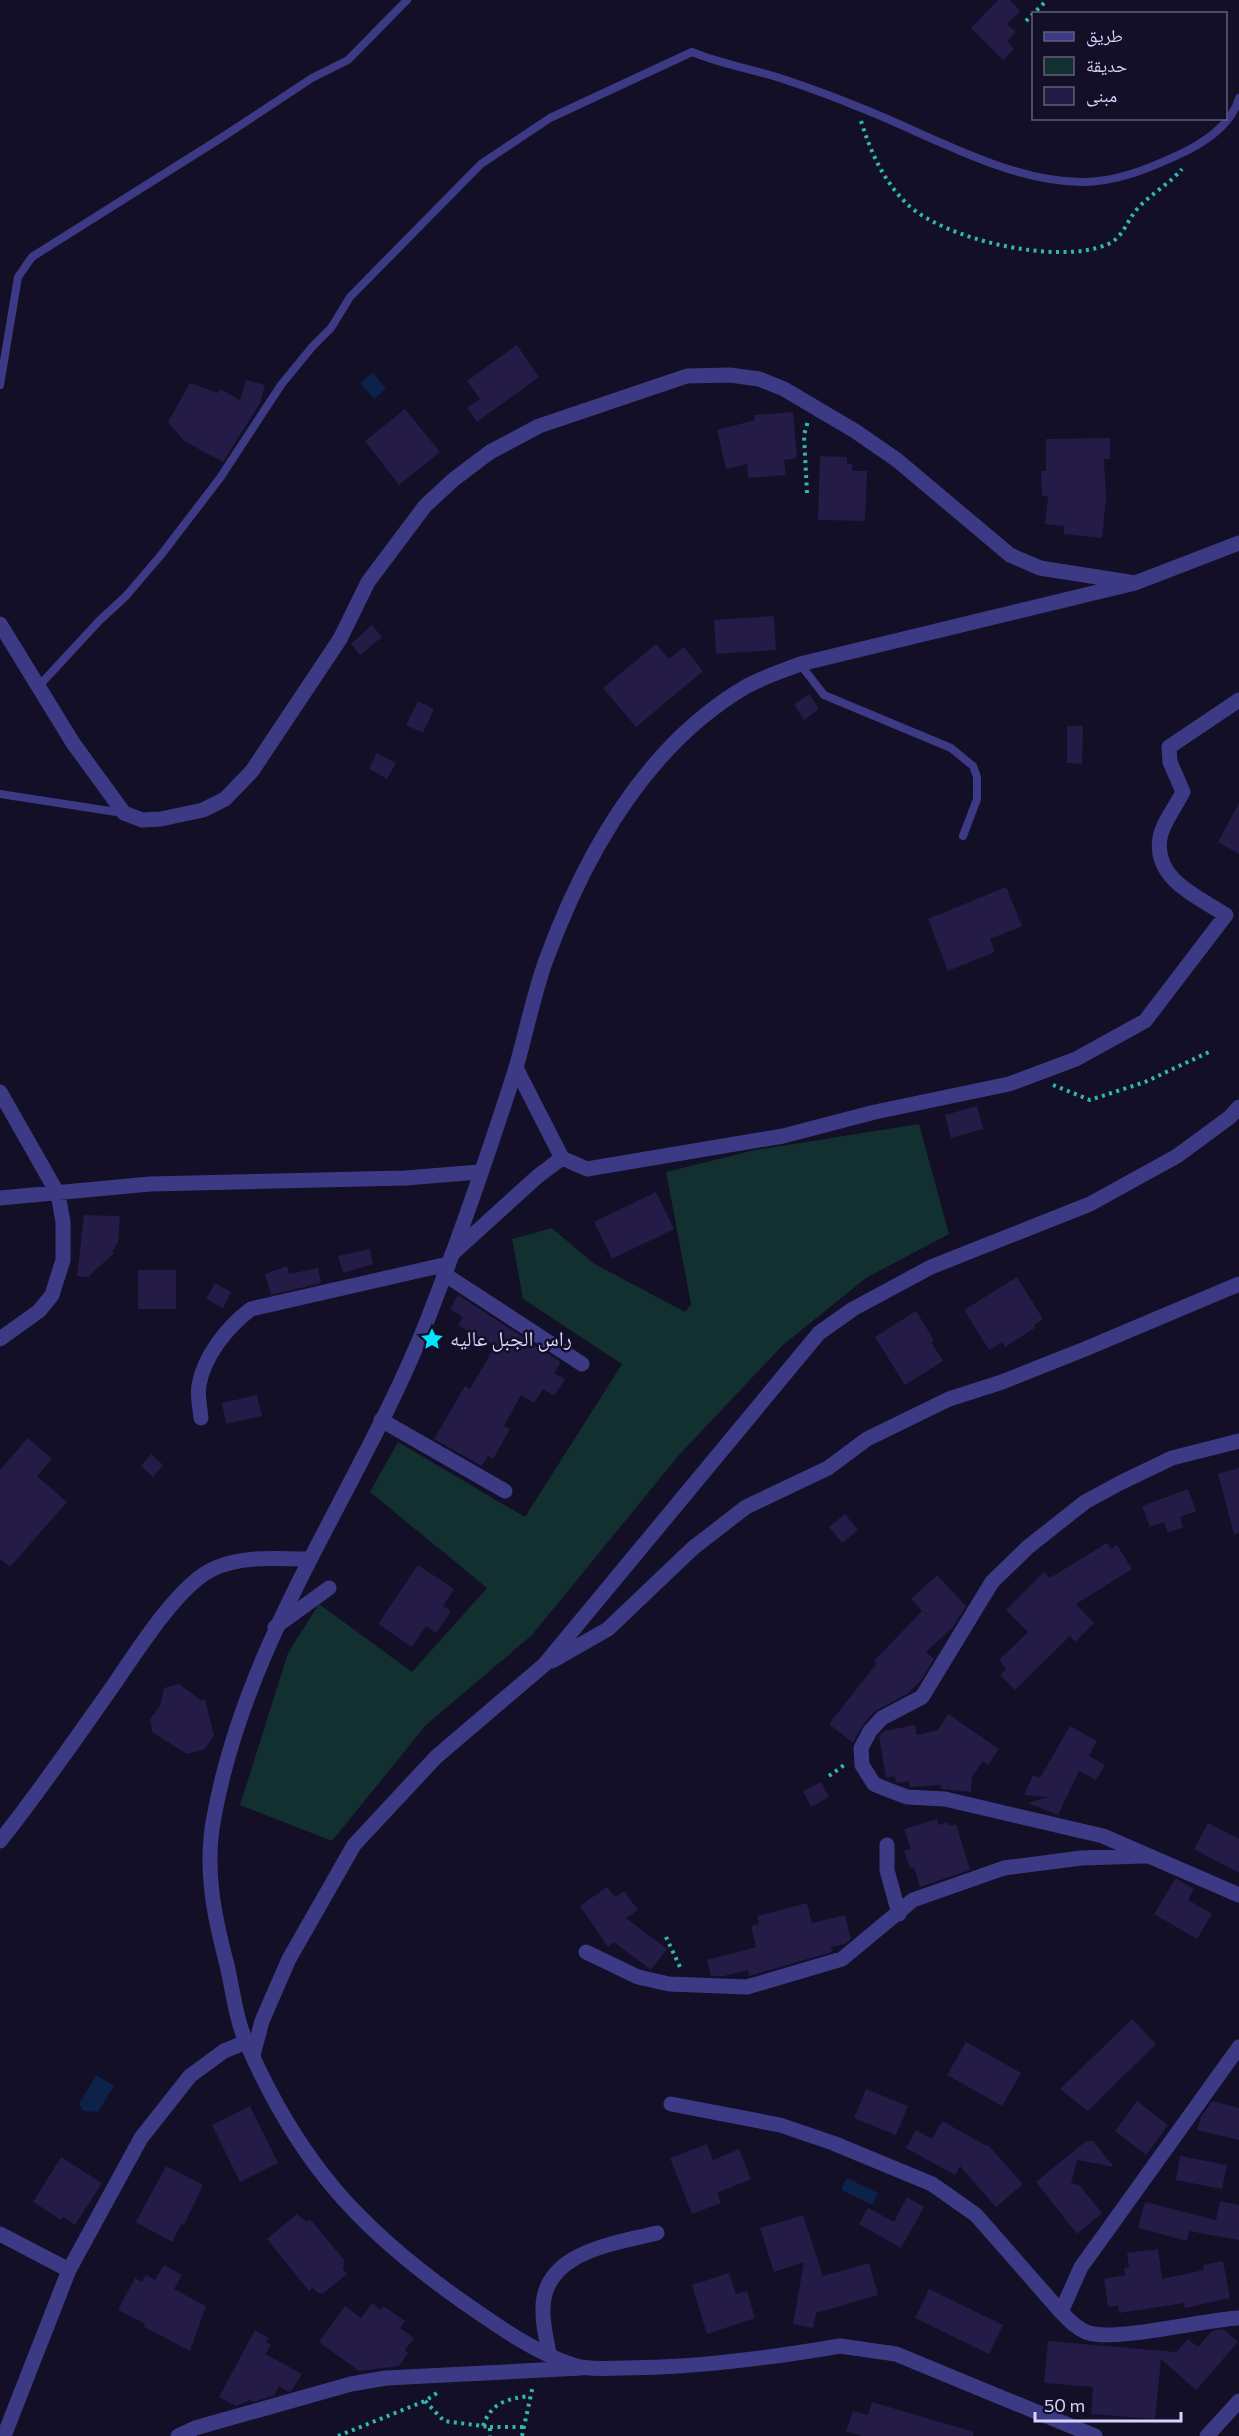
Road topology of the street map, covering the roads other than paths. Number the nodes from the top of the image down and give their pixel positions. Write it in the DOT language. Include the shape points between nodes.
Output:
graph roads {
  1 [pos="406,0"];
  2 [pos="1239,98"];
  3 [pos="1227,119"];
  4 [pos="1227,120"];
  5 [pos="0,385"];
  6 [pos="1239,543"];
  7 [pos="1135,583"];
  8 [pos="0,624"];
  9 [pos="800,664"];
  10 [pos="37,688"];
  11 [pos="1239,700"];
  12 [pos="0,794"];
  13 [pos="124,813"];
  14 [pos="963,836"];
  15 [pos="516,1068"];
  16 [pos="0,1092"];
  17 [pos="1239,1107"];
  18 [pos="562,1158"];
  19 [pos="480,1172"];
  20 [pos="58,1194"];
  21 [pos="0,1198"];
  22 [pos="448,1264"];
  23 [pos="1239,1284"];
  24 [pos="0,1339"];
  25 [pos="582,1365"];
  26 [pos="201,1418"];
  27 [pos="381,1420"];
  28 [pos="1239,1441"];
  29 [pos="505,1491"];
  30 [pos="308,1559"];
  31 [pos="328,1588"];
  32 [pos="275,1627"];
  33 [pos="544,1665"];
  34 [pos="0,1841"];
  35 [pos="887,1845"];
  36 [pos="1147,1856"];
  37 [pos="1239,1895"];
  38 [pos="899,1914"];
  39 [pos="586,1952"];
  40 [pos="1239,2046"];
  41 [pos="249,2048"];
  42 [pos="670,2104"];
  43 [pos="657,2233"];
  44 [pos="0,2234"];
  45 [pos="69,2270"];
  46 [pos="1061,2312"];
  47 [pos="1239,2318"];
  48 [pos="549,2354"];
  49 [pos="581,2368"];
  50 [pos="1239,2401"];
  51 [pos="196,2432"];
  52 [pos="4,2436"];
  53 [pos="178,2436"];
  54 [pos="1095,2436"];
  55 [pos="1207,2436"];
  1 -- 5 [label="lane" via="348,60 312,78 32,256 18,277"];
  2 -- 3 [label="lane"];
  4 -- 10 [label="lane" via="1189,150 1118,178 1083,182 1041,178 782,79 692,52 550,118 481,164 350,297 331,328 281,384 220,478 161,555"];
  6 -- 7 [label="street"];
  7 -- 9 [label="street"];
  7 -- 13 [label="street" via="1040,567 1010,555 897,460 784,389 759,379 730,375 687,376 539,426 490,452 446,486 425,506 368,582 340,639 290,717 252,771 225,799 203,810 162,819 142,820"];
  8 -- 10 [label="street"];
  9 -- 14 [label="lane" via="824,695 951,747 973,766 977,799"];
  9 -- 15 [label="street" via="750,684 703,716 649,770 587,867 545,962"];
  10 -- 13 [label="street"];
  11 -- 18 [label="street" via="1169,747 1170,762 1183,792 1160,837 1161,858 1172,880 1226,915 1145,1021 1076,1059 1009,1084 783,1136 587,1169"];
  12 -- 13 [label="lane"];
  15 -- 18 [label="street"];
  15 -- 19 [label="street"];
  16 -- 20 [label="street"];
  17 -- 33 [label="street" via="1177,1156 1090,1204 931,1267 853,1309 819,1333"];
  18 -- 22 [label="street" via="538,1176"];
  19 -- 20 [label="street" via="150,1184"];
  19 -- 22 [label="street"];
  20 -- 21 [label="street"];
  20 -- 24 [label="street" via="63,1221 60,1274 52,1295 39,1311"];
  22 -- 25 [label="street"];
  22 -- 26 [label="street" via="251,1309 235,1321 208,1362 199,1386"];
  22 -- 27 [label="street" via="409,1364"];
  23 -- 33 [label="street" via="1002,1382 949,1399 867,1439 828,1468 746,1507 693,1548 608,1629"];
  27 -- 29 [label="street"];
  27 -- 30 [label="street"];
  28 -- 36 [label="street" via="1172,1458 1120,1483 1085,1502 1028,1547 992,1582 922,1697 882,1718 861,1748 862,1765 874,1784 886,1790 907,1797 945,1799 1103,1836"];
  30 -- 32 [label="street"];
  30 -- 34 [label="street" via="237,1560 211,1570 183,1593"];
  31 -- 32 [label="street"];
  32 -- 41 [label="street" via="232,1739 212,1826 209,1871 216,1923"];
  33 -- 41 [label="street" via="436,1757 354,1845 289,1959"];
  35 -- 38 [label="street" via="887,1870"];
  36 -- 37 [label="street"];
  36 -- 38 [label="street" via="1081,1858 1004,1868 913,1900"];
  38 -- 39 [label="street" via="842,1959 747,1987 687,1985 638,1977"];
  40 -- 46 [label="street" via="1081,2267"];
  41 -- 45 [label="street" via="224,2051 190,2076 141,2138"];
  41 -- 48 [label="street" via="282,2116 354,2212 400,2256 445,2289 496,2325"];
  42 -- 46 [label="street" via="780,2126 833,2143 932,2184 976,2216"];
  43 -- 48 [label="street" via="590,2250 551,2277 542,2311"];
  44 -- 45 [label="street"];
  45 -- 52 [label="street"];
  46 -- 47 [label="street" via="1081,2329 1098,2334"];
  48 -- 49 [label="street"];
  49 -- 51 [label="street" via="386,2378 351,2384"];
  49 -- 54 [label="street" via="674,2368 840,2346 861,2347 905,2357"];
  50 -- 55 [label="street"];
  51 -- 53 [label="street"];
}
